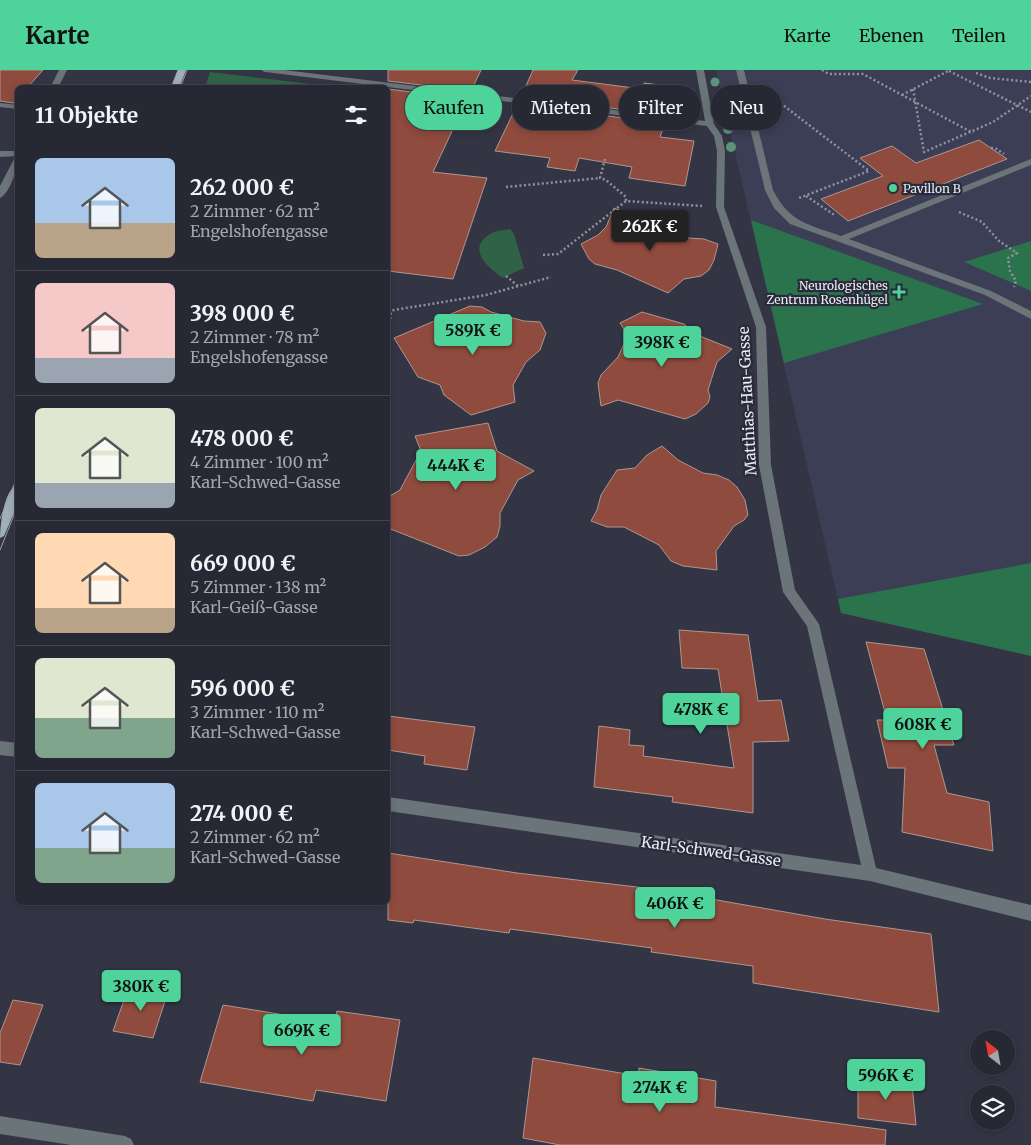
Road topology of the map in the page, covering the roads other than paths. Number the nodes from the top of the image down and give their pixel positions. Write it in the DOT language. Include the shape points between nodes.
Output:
graph roads {
  1 [pos="64,70"];
  2 [pos="182,70"];
  3 [pos="265,70"];
  4 [pos="700,70"];
  5 [pos="740,70"];
  6 [pos="56,85"];
  7 [pos="176,85"];
  8 [pos="389,85"];
  9 [pos="390,85"];
  10 [pos="0,105"];
  11 [pos="15,107"];
  12 [pos="710,124"];
  13 [pos="15,153"];
  14 [pos="0,154"];
  15 [pos="1031,162"];
  16 [pos="15,165"];
  17 [pos="1,193"];
  18 [pos="839,240"];
  19 [pos="1031,316"];
  20 [pos="15,496"];
  21 [pos="0,533"];
  22 [pos="0,748"];
  23 [pos="15,750"];
  24 [pos="390,804"];
  25 [pos="870,874"];
  26 [pos="1031,913"];
  27 [pos="0,1125"];
  28 [pos="125,1145"];
  1 -- 6 [label="street"];
  2 -- 7 [label="main road"];
  3 -- 8 [label="street"];
  4 -- 12 [label="street, Matthias-Hau-Gasse"];
  5 -- 18 [label="street" via="769,190 777,206 793,222"];
  9 -- 12 [label="street"];
  10 -- 11 [label="street"];
  12 -- 25 [label="street, Matthias-Hau-Gasse" via="718,136 721,151 720,207 761,326 765,465 789,592 813,624"];
  13 -- 14 [label="street"];
  15 -- 18 [label="street"];
  16 -- 17 [label="street"];
  18 -- 19 [label="street" via="988,293"];
  20 -- 21 [label="main road"];
  22 -- 23 [label="street"];
  24 -- 25 [label="street, Karl-Schwed-Gasse"];
  25 -- 26 [label="street, Karl-Schwed-Gasse"];
  27 -- 28 [label="street"];
}
